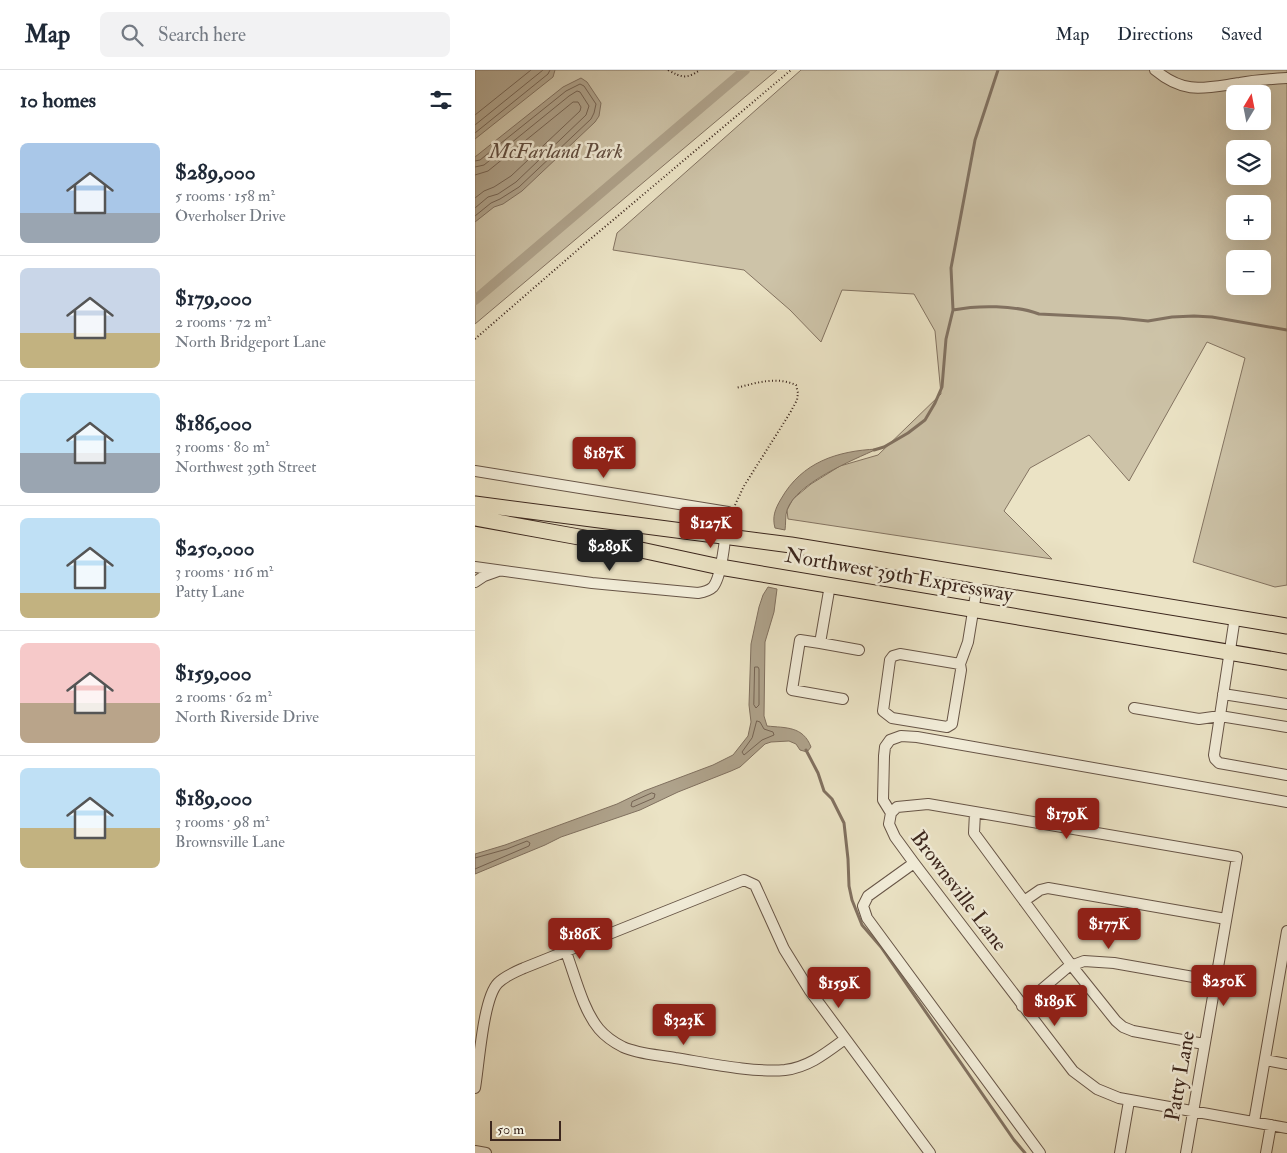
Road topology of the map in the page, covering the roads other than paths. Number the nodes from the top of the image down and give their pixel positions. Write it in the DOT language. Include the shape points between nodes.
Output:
graph roads {
  1 [pos="1155,70"];
  2 [pos="1287,78"];
  3 [pos="475,471"];
  4 [pos="475,504"];
  5 [pos="475,518"];
  6 [pos="726,536"];
  7 [pos="475,567"];
  8 [pos="720,567"];
  9 [pos="499,571"];
  10 [pos="979,575"];
  11 [pos="475,582"];
  12 [pos="830,586"];
  13 [pos="973,610"];
  14 [pos="1235,617"];
  15 [pos="1287,626"];
  16 [pos="819,643"];
  17 [pos="859,650"];
  18 [pos="1229,652"];
  19 [pos="1287,662"];
  20 [pos="960,664"];
  21 [pos="1223,694"];
  22 [pos="843,699"];
  23 [pos="1287,704"];
  24 [pos="1135,708"];
  25 [pos="1220,716"];
  26 [pos="1287,727"];
  27 [pos="1287,775"];
  28 [pos="1287,802"];
  29 [pos="975,812"];
  30 [pos="891,813"];
  31 [pos="914,863"];
  32 [pos="1024,901"];
  33 [pos="1227,919"];
  34 [pos="1287,931"];
  35 [pos="566,952"];
  36 [pos="1072,966"];
  37 [pos="1215,981"];
  38 [pos="1022,1006"];
  39 [pos="845,1039"];
  40 [pos="1204,1044"];
  41 [pos="1265,1060"];
  42 [pos="1287,1064"];
  43 [pos="476,1072"];
  44 [pos="475,1088"];
  45 [pos="1129,1101"];
  46 [pos="1193,1111"];
  47 [pos="1254,1122"];
  48 [pos="1271,1125"];
  49 [pos="1287,1128"];
  50 [pos="475,1151"];
  51 [pos="486,1153"];
  52 [pos="930,1153"];
  53 [pos="1040,1153"];
  54 [pos="1120,1153"];
  55 [pos="1186,1153"];
  56 [pos="1266,1153"];
  1 -- 2 [label="street" via="1177,84 1198,89"];
  3 -- 6 [label="street" via="728,512"];
  4 -- 6 [label="highway, Northwest 39th Expressway"];
  5 -- 8 [label="highway, Northwest 39th Expressway"];
  6 -- 8 [label="street"];
  6 -- 10 [label="highway, Northwest 39th Expressway"];
  7 -- 9 [label="street"];
  8 -- 9 [label="street" via="714,586 698,593"];
  8 -- 12 [label="highway, Northwest 39th Expressway"];
  9 -- 11 [label="street"];
  10 -- 13 [label="street"];
  10 -- 14 [label="highway, Northwest 39th Expressway"];
  12 -- 13 [label="highway, Northwest 39th Expressway"];
  12 -- 16 [label="street"];
  13 -- 18 [label="highway, Northwest 39th Expressway"];
  13 -- 20 [label="street" via="968,642"];
  14 -- 15 [label="highway, Northwest 39th Expressway"];
  14 -- 18 [label="street"];
  16 -- 17 [label="street"];
  16 -- 22 [label="street" via="800,640 792,690"];
  18 -- 19 [label="highway, Northwest 39th Expressway"];
  18 -- 21 [label="street"];
  20 -- 20 [label="street" via="900,654 893,656 883,711 893,718 947,727 952,724"];
  21 -- 23 [label="street"];
  21 -- 25 [label="street"];
  24 -- 25 [label="street" via="1199,719"];
  25 -- 26 [label="street"];
  25 -- 27 [label="street" via="1213,755 1217,762"];
  28 -- 30 [label="street, Brownsville Lane" via="901,736 890,740 885,747 883,800"];
  29 -- 30 [label="street" via="928,804 897,807"];
  29 -- 32 [label="street" via="973,833"];
  29 -- 33 [label="street, Patty Lane" via="1237,857"];
  30 -- 31 [label="street, Brownsville Lane" via="889,824"];
  31 -- 38 [label="street, Brownsville Lane"];
  31 -- 53 [label="street" via="868,896 863,906 867,918"];
  32 -- 33 [label="street" via="1048,888"];
  32 -- 36 [label="street"];
  33 -- 37 [label="street, Patty Lane"];
  34 -- 41 [label="street"];
  35 -- 39 [label="street" via="589,1014 599,1029 625,1048 714,1064 785,1070 805,1065"];
  35 -- 39 [label="street" via="744,880 755,885 784,950"];
  35 -- 43 [label="street" via="511,974 491,992"];
  36 -- 37 [label="street" via="1085,961 1114,963"];
  36 -- 38 [label="street"];
  36 -- 40 [label="street" via="1123,1027"];
  37 -- 40 [label="street, Patty Lane"];
  38 -- 45 [label="street, Brownsville Lane" via="1073,1071 1097,1089"];
  39 -- 52 [label="street"];
  40 -- 46 [label="street, Patty Lane"];
  41 -- 42 [label="street"];
  41 -- 47 [label="street"];
  43 -- 44 [label="street"];
  45 -- 46 [label="street, Brownsville Lane"];
  45 -- 54 [label="street"];
  46 -- 47 [label="street, Brownsville Lane"];
  46 -- 55 [label="street, Patty Lane"];
  47 -- 48 [label="street, Brownsville Lane"];
  48 -- 49 [label="street, Brownsville Lane"];
  48 -- 56 [label="street"];
  50 -- 51 [label="street"];
}
